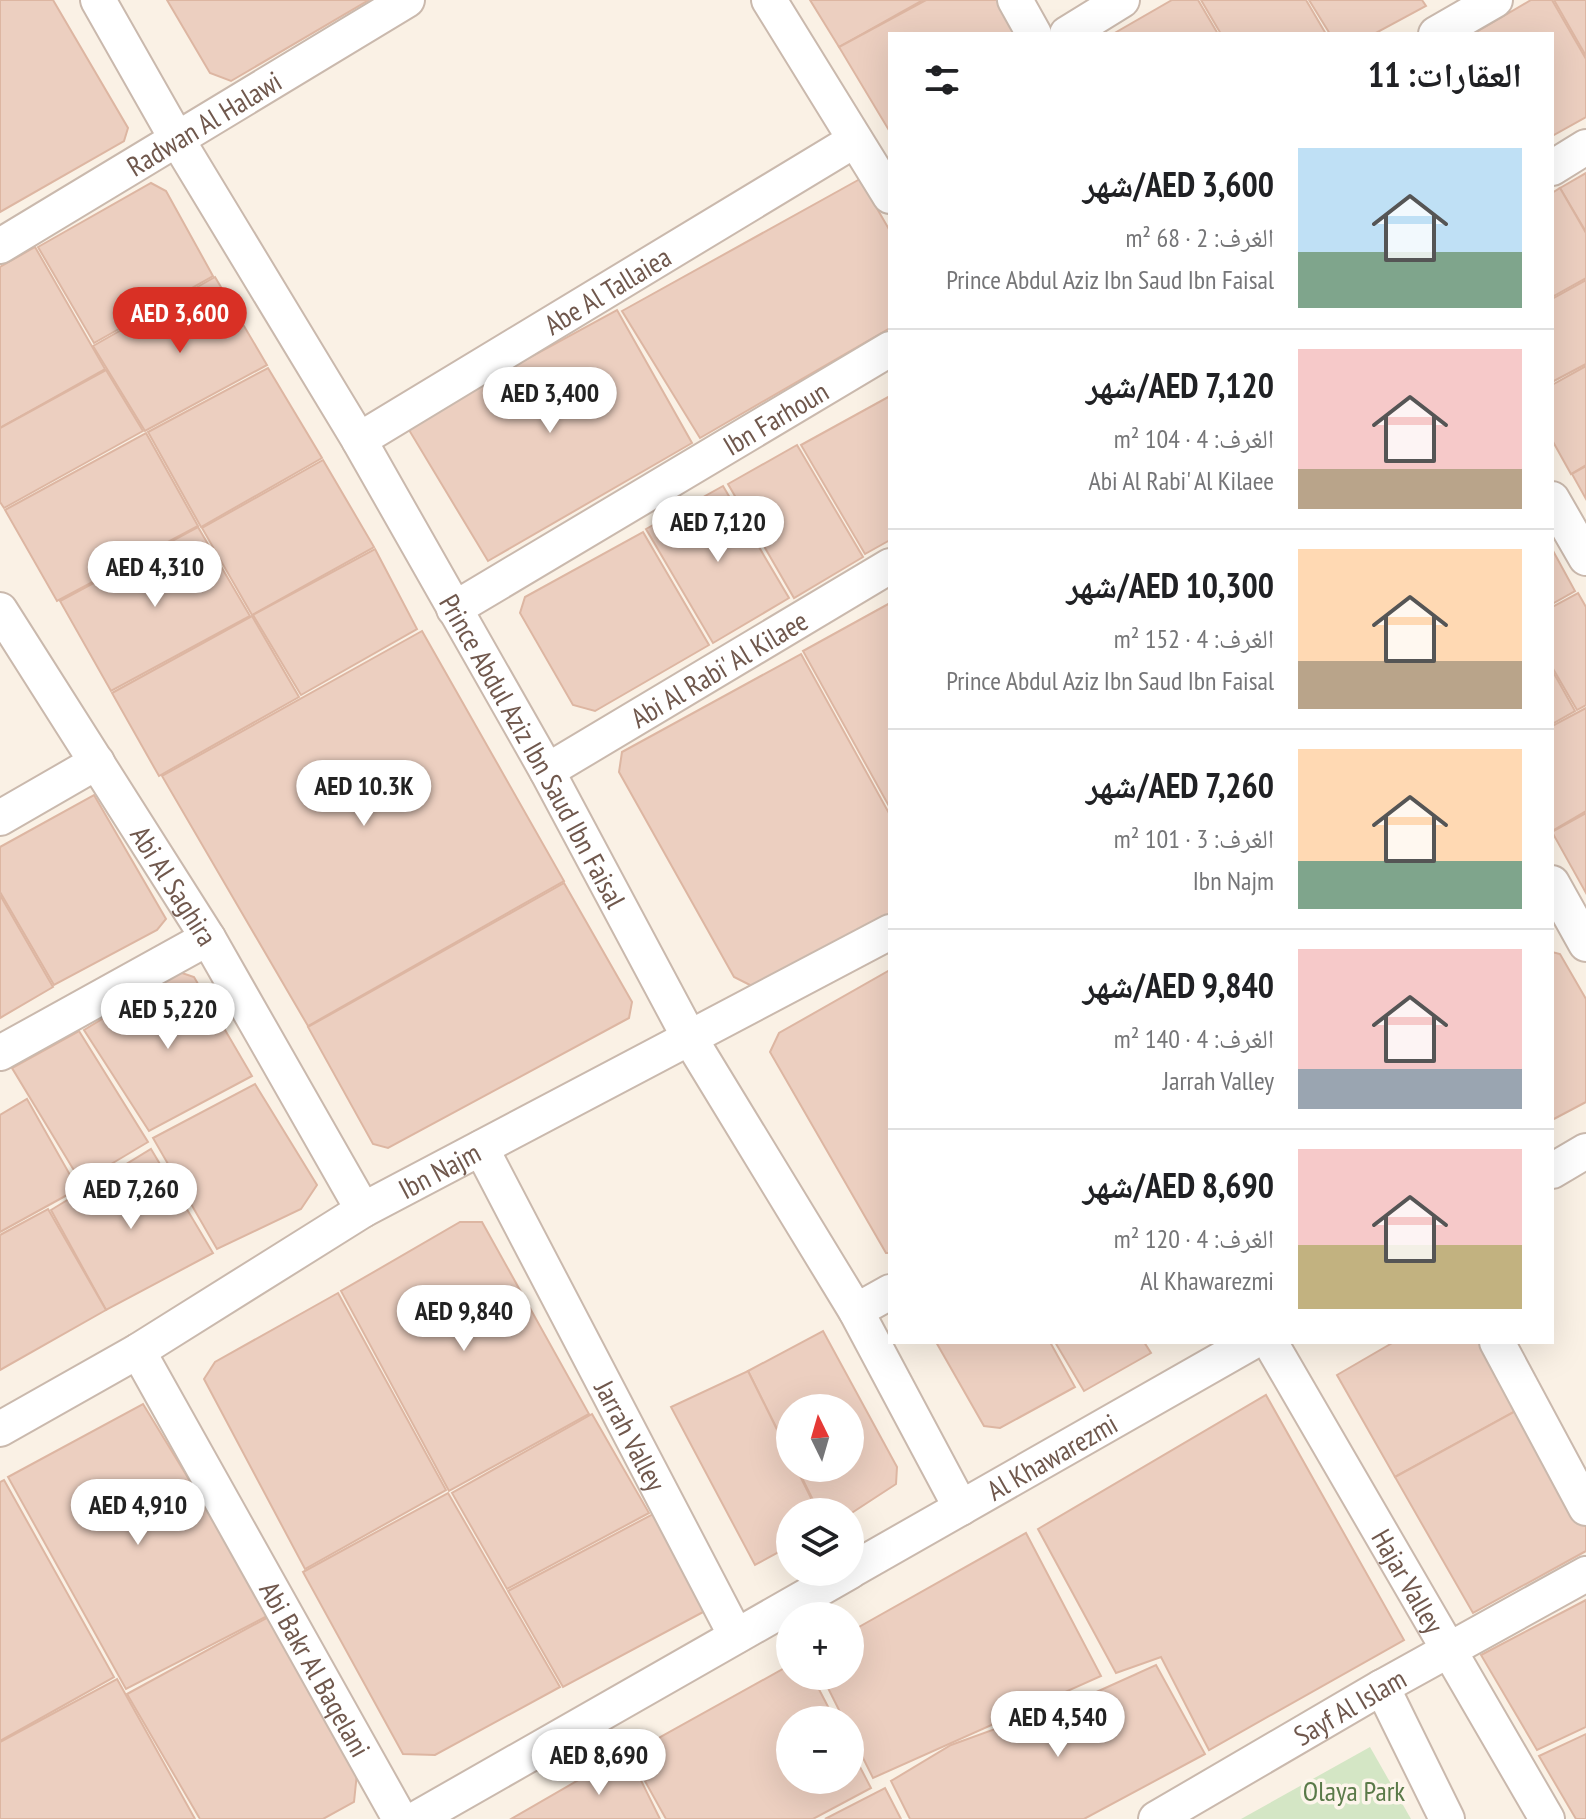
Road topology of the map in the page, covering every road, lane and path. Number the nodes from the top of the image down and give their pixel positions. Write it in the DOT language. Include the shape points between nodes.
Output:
graph roads {
  1 [pos="98,0"];
  2 [pos="407,0"];
  3 [pos="769,0"];
  4 [pos="1015,0"];
  5 [pos="1122,0"];
  6 [pos="1495,0"];
  7 [pos="1033,32"];
  8 [pos="1070,32"];
  9 [pos="1439,32"];
  10 [pos="855,140"];
  11 [pos="178,141"];
  12 [pos="1586,147"];
  13 [pos="1554,167"];
  14 [pos="888,193"];
  15 [pos="0,246"];
  16 [pos="888,350"];
  17 [pos="359,440"];
  18 [pos="1554,502"];
  19 [pos="1586,558"];
  20 [pos="888,567"];
  21 [pos="454,609"];
  22 [pos="0,610"];
  23 [pos="97,762"];
  24 [pos="547,771"];
  25 [pos="0,818"];
  26 [pos="1557,905"];
  27 [pos="888,933"];
  28 [pos="208,938"];
  29 [pos="1586,944"];
  30 [pos="689,1037"];
  31 [pos="0,1053"];
  32 [pos="481,1148"];
  33 [pos="1586,1151"];
  34 [pos="1554,1170"];
  35 [pos="363,1210"];
  36 [pos="888,1293"];
  37 [pos="856,1311"];
  38 [pos="1248,1344"];
  39 [pos="1271,1344"];
  40 [pos="1498,1344"];
  41 [pos="138,1351"];
  42 [pos="0,1429"];
  43 [pos="961,1508"];
  44 [pos="1586,1508"];
  45 [pos="864,1563"];
  46 [pos="1586,1574"];
  47 [pos="824,1586"];
  48 [pos="736,1636"];
  49 [pos="1448,1651"];
  50 [pos="1382,1687"];
  51 [pos="400,1819"];
  52 [pos="416,1819"];
  53 [pos="1156,1819"];
  54 [pos="1447,1819"];
  55 [pos="1547,1819"];
  1 -- 11 [label="street, Prince Abdul Aziz Ibn Saud Ibn Faisal"];
  2 -- 11 [label="street, Radwan Al Halawi"];
  3 -- 10 [label="street"];
  4 -- 7 [label="street"];
  5 -- 8 [label="street"];
  6 -- 9 [label="street"];
  10 -- 14 [label="street"];
  10 -- 17 [label="street, Abe Al Tallaiea"];
  11 -- 15 [label="street, Radwan Al Halawi"];
  11 -- 17 [label="street, Prince Abdul Aziz Ibn Saud Ibn Faisal"];
  12 -- 13 [label="street"];
  16 -- 21 [label="street, Ibn Farhoun"];
  17 -- 21 [label="street, Prince Abdul Aziz Ibn Saud Ibn Faisal"];
  18 -- 19 [label="street"];
  20 -- 24 [label="street, Abi Al Rabi' Al Kilaee"];
  21 -- 24 [label="street, Prince Abdul Aziz Ibn Saud Ibn Faisal"];
  22 -- 23 [label="street, Abi Al Saghira"];
  23 -- 25 [label="street"];
  23 -- 28 [label="street, Abi Al Saghira"];
  24 -- 30 [label="street, Prince Abdul Aziz Ibn Saud Ibn Faisal"];
  26 -- 29 [label="street"];
  27 -- 30 [label="street, Ibn Najm"];
  28 -- 31 [label="street"];
  28 -- 35 [label="street, Abi Al Saghira"];
  30 -- 32 [label="street, Ibn Najm"];
  30 -- 37 [label="street, Prince Abdul Aziz Ibn Saud Ibn Faisal"];
  32 -- 35 [label="street, Ibn Najm"];
  32 -- 48 [label="street, Jarrah Valley"];
  33 -- 34 [label="street"];
  35 -- 41 [label="street, Ibn Najm"];
  36 -- 37 [label="street"];
  37 -- 43 [label="street, Prince Abdul Aziz Ibn Saud Ibn Faisal"];
  38 -- 43 [label="street, Al Khawarezmi"];
  39 -- 49 [label="street, Hajar Valley"];
  40 -- 44 [label="street"];
  41 -- 42 [label="street, Ibn Najm"];
  41 -- 51 [label="street, Abi Bakr Al Baqelani"];
  43 -- 45 [label="street, Al Khawarezmi"];
  46 -- 49 [label="street, Sayf Al Islam"];
  47 -- 48 [label="street, Al Khawarezmi"];
  48 -- 52 [label="street, Al Khawarezmi"];
  49 -- 50 [label="street, Sayf Al Islam"];
  49 -- 55 [label="street, Hajar Valley"];
  50 -- 53 [label="street, Sayf Al Islam"];
  50 -- 54 [label="street"];
}
